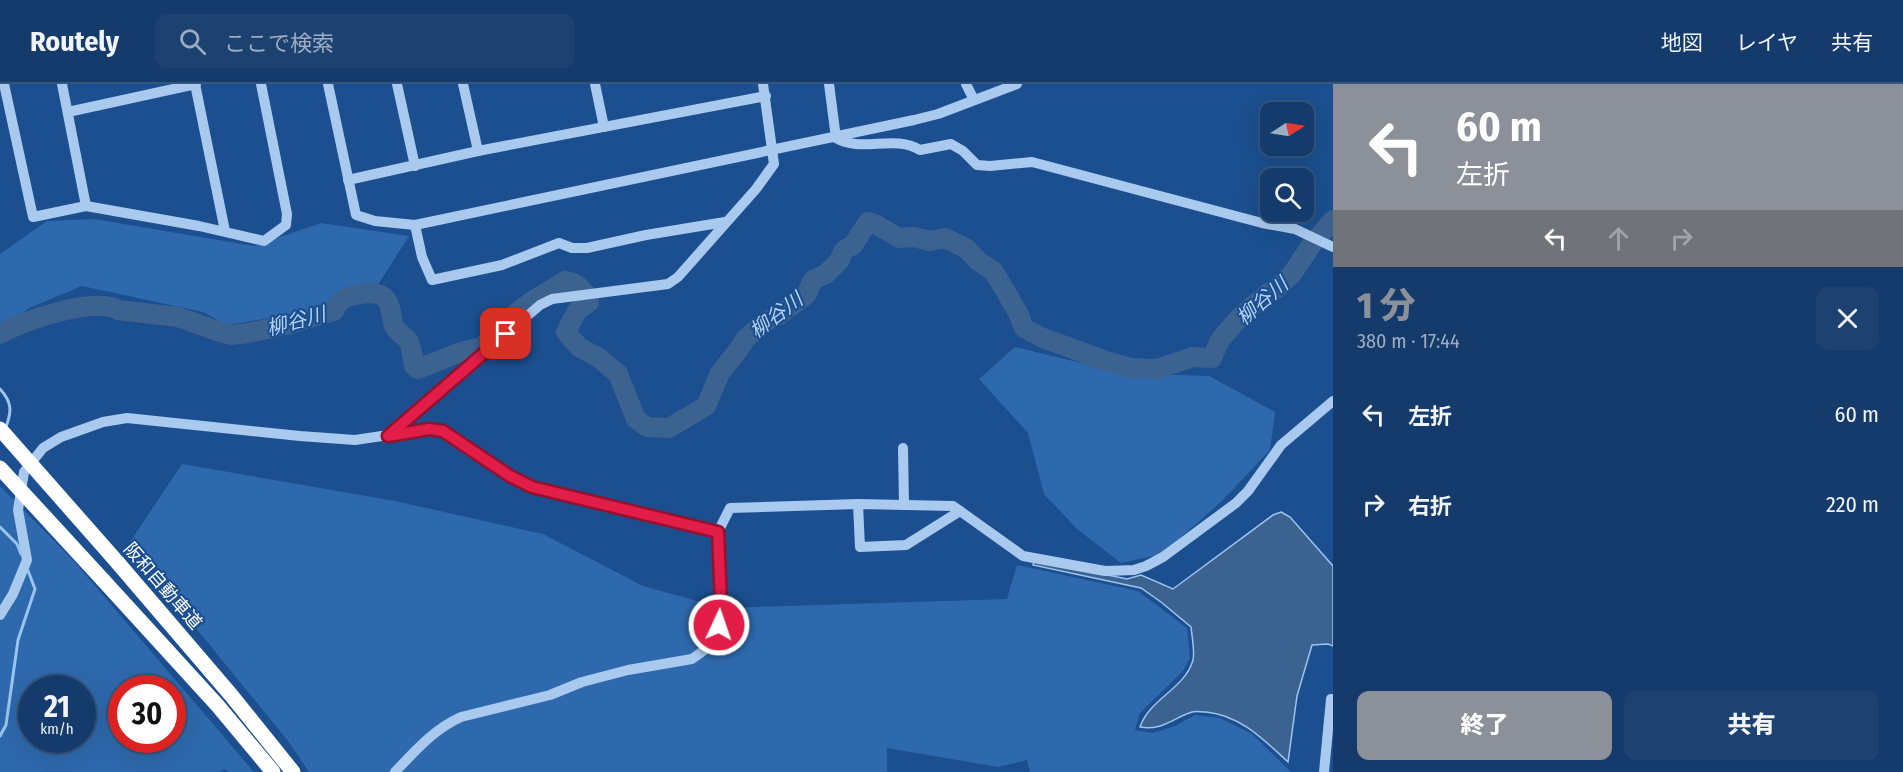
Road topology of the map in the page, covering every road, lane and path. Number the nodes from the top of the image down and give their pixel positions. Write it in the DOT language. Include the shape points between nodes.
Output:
graph roads {
  1 [pos="4,84"];
  2 [pos="62,84"];
  3 [pos="196,84"];
  4 [pos="261,84"];
  5 [pos="328,84"];
  6 [pos="397,84"];
  7 [pos="463,84"];
  8 [pos="595,84"];
  9 [pos="763,84"];
  10 [pos="829,84"];
  11 [pos="966,84"];
  12 [pos="1017,84"];
  13 [pos="765,96"];
  14 [pos="974,100"];
  15 [pos="68,112"];
  16 [pos="604,128"];
  17 [pos="836,138"];
  18 [pos="478,151"];
  19 [pos="774,151"];
  20 [pos="414,166"];
  21 [pos="348,180"];
  22 [pos="86,206"];
  23 [pos="725,222"];
  24 [pos="415,225"];
  25 [pos="225,231"];
  26 [pos="1333,247"];
  27 [pos="1333,401"];
  28 [pos="0,429"];
  29 [pos="388,436"];
  30 [pos="903,448"];
  31 [pos="0,468"];
  32 [pos="858,504"];
  33 [pos="904,505"];
  34 [pos="960,511"];
  35 [pos="718,532"];
  36 [pos="0,615"];
  37 [pos="1333,699"];
  38 [pos="273,772"];
  39 [pos="293,772"];
  40 [pos="395,772"];
  41 [pos="1324,772"];
  1 -- 22 [label="street" via="33,217"];
  2 -- 15 [label="street"];
  3 -- 15 [label="street"];
  3 -- 25 [label="street"];
  4 -- 25 [label="street" via="286,225 264,241"];
  5 -- 21 [label="street"];
  6 -- 20 [label="street"];
  7 -- 18 [label="street"];
  8 -- 16 [label="street"];
  9 -- 13 [label="street"];
  10 -- 17 [label="street"];
  11 -- 14 [label="street"];
  12 -- 14 [label="street"];
  13 -- 16 [label="street"];
  13 -- 19 [label="street"];
  14 -- 17 [label="street" via="938,114"];
  15 -- 22 [label="street"];
  16 -- 18 [label="street"];
  17 -- 19 [label="street"];
  17 -- 26 [label="street" via="846,144 910,144 920,150 951,144 977,165 1032,162 1295,229"];
  18 -- 20 [label="street"];
  19 -- 23 [label="street" via="774,164"];
  19 -- 24 [label="street"];
  20 -- 21 [label="street"];
  21 -- 24 [label="street" via="356,215"];
  22 -- 25 [label="street"];
  23 -- 24 [label="street" via="587,248 559,243 502,265 432,280"];
  23 -- 29 [label="street" via="668,284 563,297 540,305"];
  27 -- 34 [label="street" via="1281,445 1236,503 1163,557 1140,568 1105,571 1023,556"];
  28 -- 39 [label="highway, 阪和自動車道, bridge" via="231,694"];
  29 -- 35 [label="street" via="429,429 443,431 532,487"];
  29 -- 36 [label="street" via="355,440 127,418 62,437 43,448 24,472 18,510 27,560"];
  30 -- 33 [label="street"];
  31 -- 38 [label="highway, bridge" via="218,706"];
  32 -- 33 [label="street"];
  32 -- 34 [label="street" via="860,547 906,545"];
  32 -- 35 [label="street" via="730,508"];
  33 -- 34 [label="street" via="953,506"];
  35 -- 40 [label="street" via="719,625 714,639 703,651 692,659 628,670 461,717 426,741"];
  37 -- 41 [label="street"];
}
